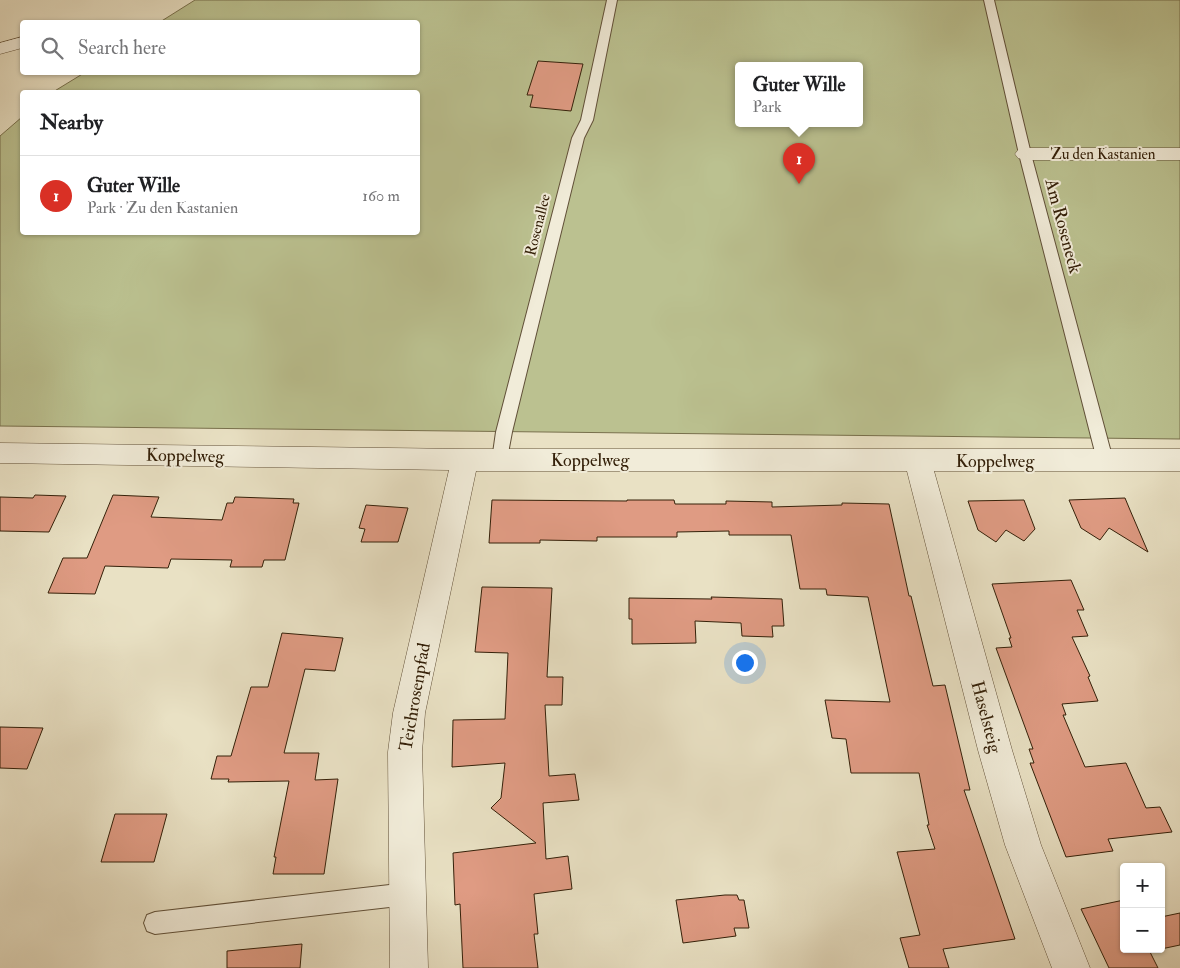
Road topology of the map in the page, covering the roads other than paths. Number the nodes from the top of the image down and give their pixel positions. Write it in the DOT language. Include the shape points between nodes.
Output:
graph roads {
  1 [pos="612,0"];
  2 [pos="989,0"];
  3 [pos="20,43"];
  4 [pos="0,49"];
  5 [pos="1025,154"];
  6 [pos="1180,154"];
  7 [pos="0,453"];
  8 [pos="465,460"];
  9 [pos="500,460"];
  10 [pos="1105,460"];
  11 [pos="1180,460"];
  12 [pos="918,461"];
  13 [pos="406,894"];
  14 [pos="155,923"];
  15 [pos="409,968"];
  16 [pos="1071,968"];
  1 -- 9 [label="lane, Rosenallee" via="587,120 578,138 558,211"];
  2 -- 5 [label="lane, Am Roseneck"];
  3 -- 4 [label="street"];
  5 -- 6 [label="street, Zu den Kastanien"];
  5 -- 10 [label="lane, Am Roseneck"];
  7 -- 8 [label="street, Koppelweg"];
  8 -- 9 [label="street, Koppelweg"];
  8 -- 13 [label="street, Teichrosenpfad" via="409,713 405,752"];
  9 -- 12 [label="street, Koppelweg"];
  10 -- 11 [label="street, Koppelweg"];
  10 -- 12 [label="street, Koppelweg"];
  12 -- 16 [label="street, Haselsteig" via="1023,845"];
  13 -- 14 [label="lane"];
  13 -- 15 [label="street, Teichrosenpfad"];
}
